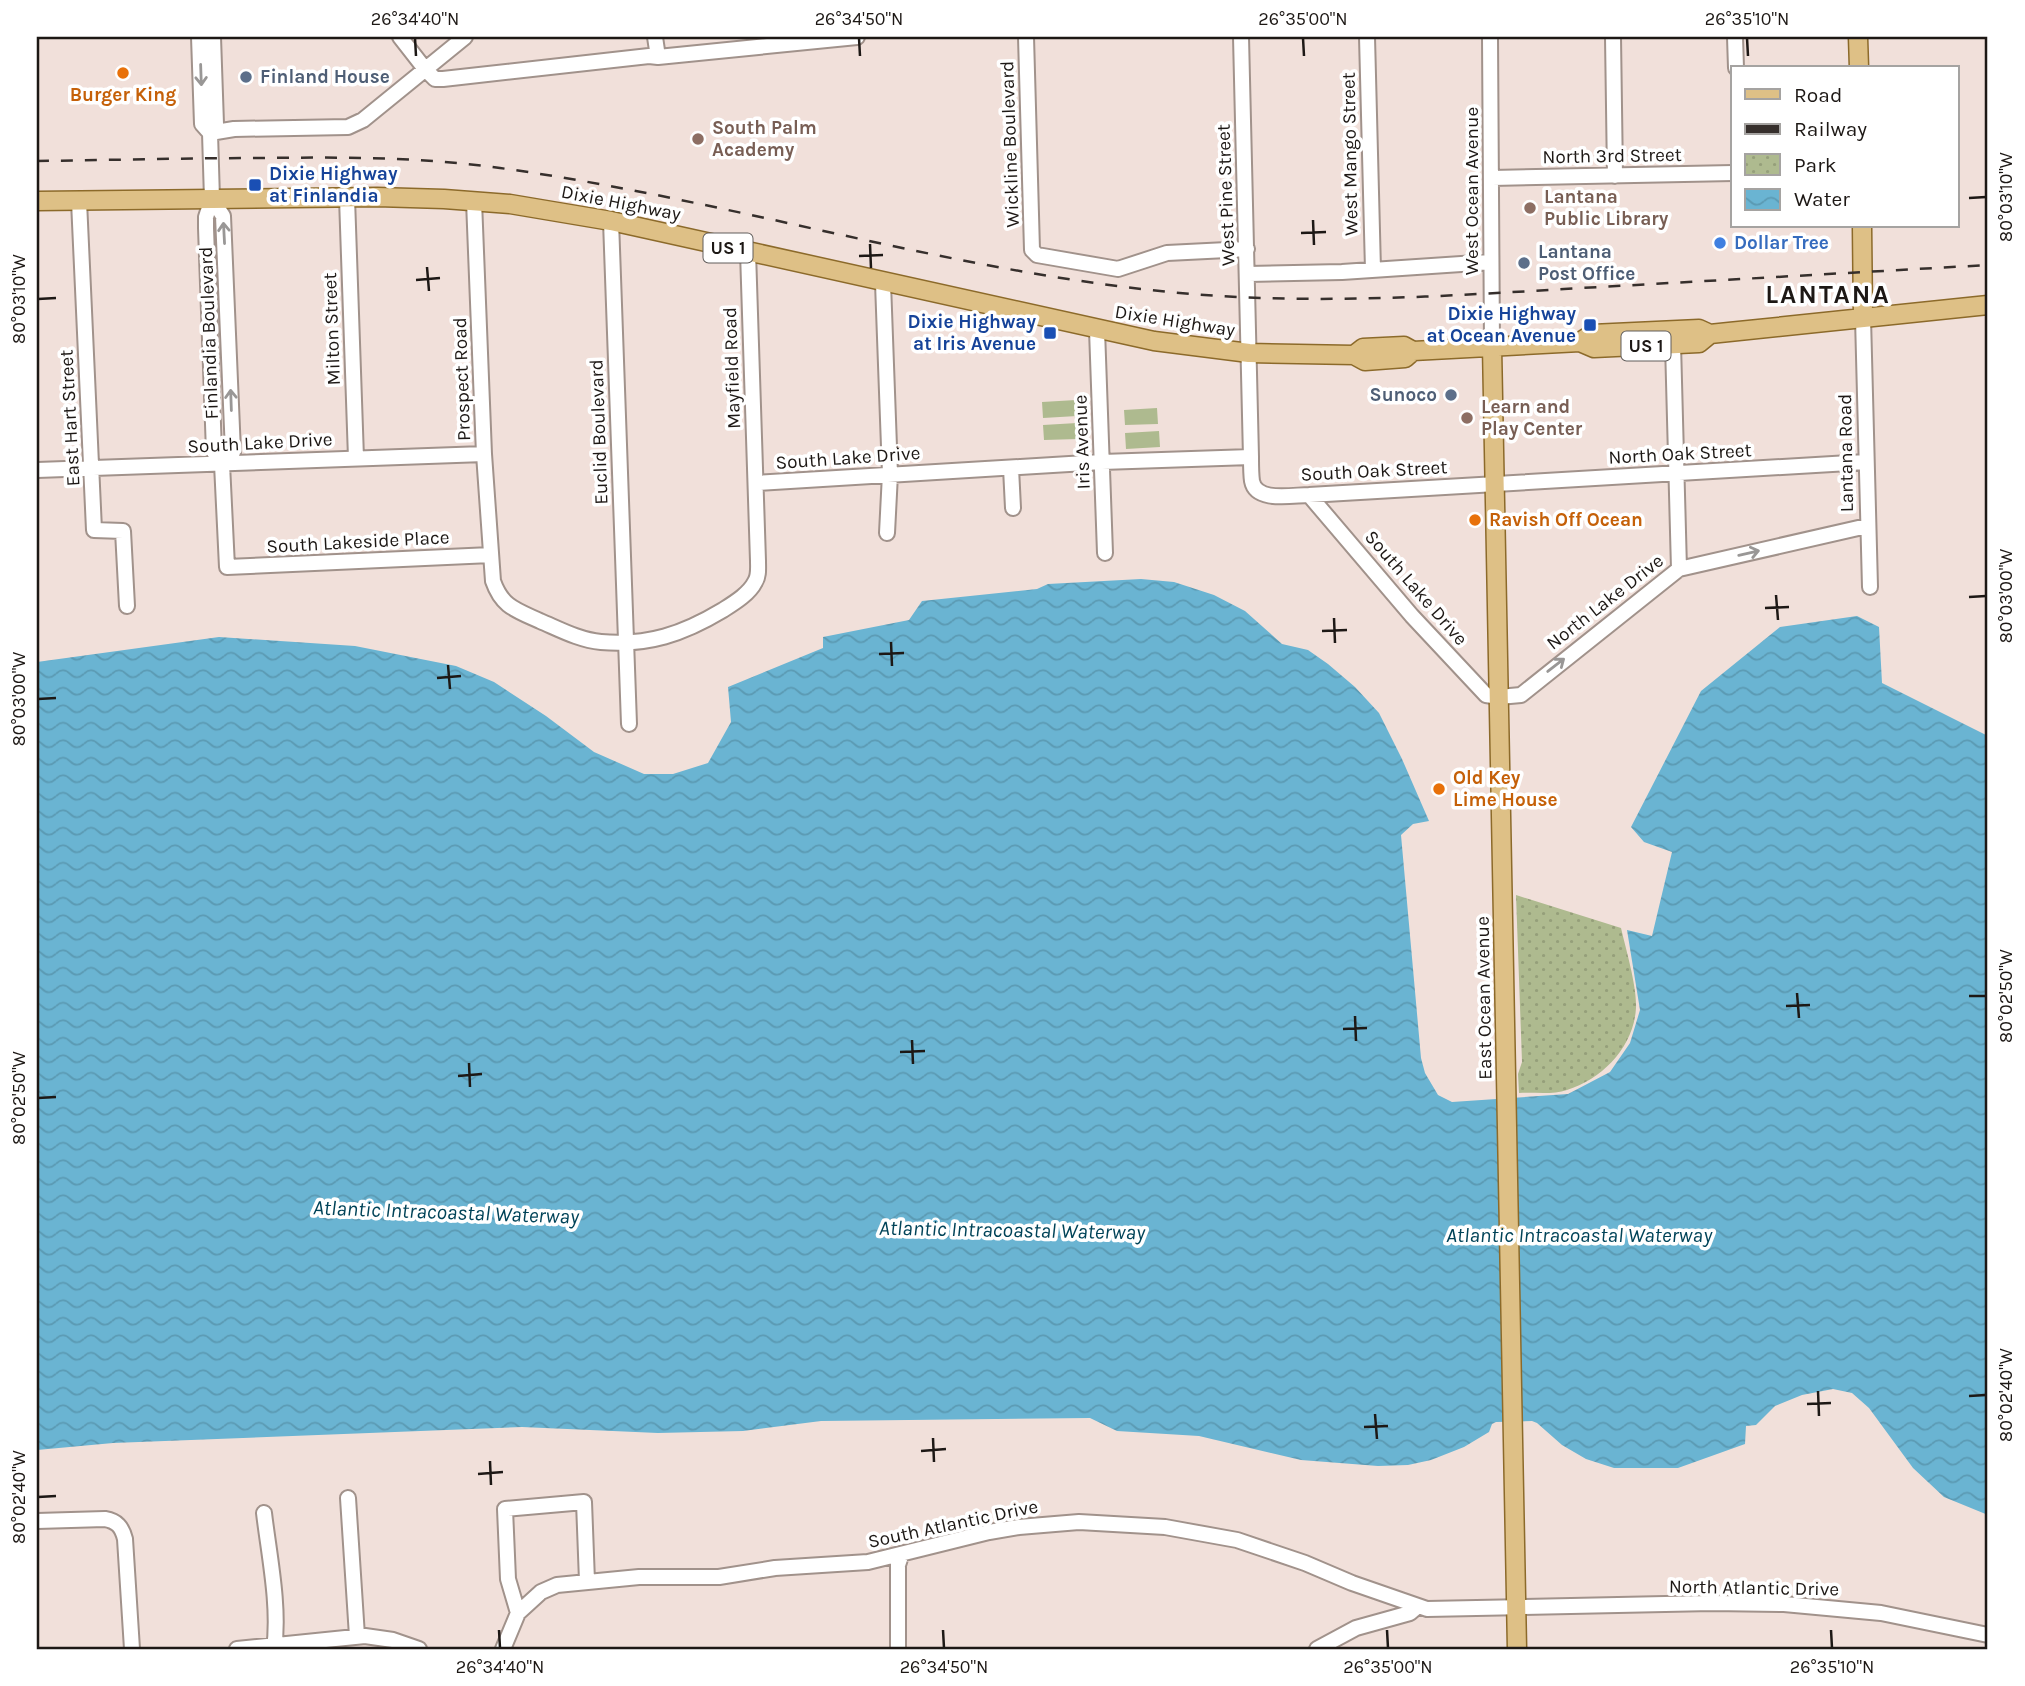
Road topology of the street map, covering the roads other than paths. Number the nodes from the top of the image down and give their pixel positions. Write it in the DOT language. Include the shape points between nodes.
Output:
graph roads {
  1 [pos="199,37"];
  2 [pos="213,37"];
  3 [pos="400,37"];
  4 [pos="465,37"];
  5 [pos="655,37"];
  6 [pos="857,37"];
  7 [pos="1026,37"];
  8 [pos="1241,37"];
  9 [pos="1367,37"];
  10 [pos="1490,37"];
  11 [pos="1613,37"];
  12 [pos="1735,37"];
  13 [pos="1858,37"];
  14 [pos="807,39"];
  15 [pos="658,57"];
  16 [pos="1736,66"];
  17 [pos="1859,66"];
  18 [pos="425,69"];
  19 [pos="210,133"];
  20 [pos="1731,173"];
  21 [pos="1615,176"];
  22 [pos="1492,178"];
  23 [pos="347,198"];
  24 [pos="212,199"];
  25 [pos="37,201"];
  26 [pos="79,201"];
  27 [pos="474,201"];
  28 [pos="611,221"];
  29 [pos="1862,228"];
  30 [pos="1247,249"];
  31 [pos="748,252"];
  32 [pos="1491,262"];
  33 [pos="1373,270"];
  34 [pos="1248,274"];
  35 [pos="883,283"];
  36 [pos="1988,305"];
  37 [pos="1863,318"];
  38 [pos="1097,330"];
  39 [pos="1710,334"];
  40 [pos="1580,342"];
  41 [pos="1673,344"];
  42 [pos="1492,346"];
  43 [pos="1249,353"];
  44 [pos="484,454"];
  45 [pos="1251,457"];
  46 [pos="356,458"];
  47 [pos="1102,462"];
  48 [pos="1866,463"];
  49 [pos="222,464"];
  50 [pos="92,468"];
  51 [pos="1011,468"];
  52 [pos="37,470"];
  53 [pos="890,474"];
  54 [pos="1676,474"];
  55 [pos="756,483"];
  56 [pos="1496,484"];
  57 [pos="1309,495"];
  58 [pos="1013,508"];
  59 [pos="1867,526"];
  60 [pos="887,533"];
  61 [pos="1105,553"];
  62 [pos="491,555"];
  63 [pos="227,568"];
  64 [pos="1679,569"];
  65 [pos="1870,587"];
  66 [pos="127,606"];
  67 [pos="626,642"];
  68 [pos="1499,697"];
  69 [pos="629,724"];
  70 [pos="348,1499"];
  71 [pos="264,1513"];
  72 [pos="37,1521"];
  73 [pos="901,1556"];
  74 [pos="587,1581"];
  75 [pos="1417,1606"];
  76 [pos="1517,1608"];
  77 [pos="518,1613"];
  78 [pos="1988,1635"];
  79 [pos="357,1636"];
  80 [pos="325,1645"];
  81 [pos="274,1647"];
  82 [pos="132,1649"];
  83 [pos="237,1649"];
  84 [pos="419,1649"];
  85 [pos="503,1649"];
  86 [pos="898,1649"];
  87 [pos="1317,1649"];
  88 [pos="1517,1649"];
  1 -- 19 [label="street, Finlandia Boulevard, one-way" via="202,124"];
  2 -- 19 [label="street, Finlandia Boulevard" via="216,124"];
  3 -- 18 [label="street"];
  4 -- 18 [label="street"];
  5 -- 15 [label="street"];
  6 -- 14 [label="street"];
  7 -- 30 [label="street, Wickline Boulevard" via="1032,250 1037,255 1118,269 1167,253"];
  8 -- 30 [label="street, West Pine Street"];
  9 -- 33 [label="street, West Mango Street"];
  10 -- 22 [label="street, West Ocean Avenue"];
  11 -- 21 [label="street"];
  12 -- 16 [label="street"];
  13 -- 17 [label="main road"];
  14 -- 15 [label="street"];
  15 -- 18 [label="street" via="449,79 435,79"];
  18 -- 19 [label="street" via="348,127"];
  19 -- 24 [label="street, Finlandia Boulevard"];
  20 -- 21 [label="street, North 3rd Street"];
  21 -- 22 [label="street, North 3rd Street"];
  22 -- 32 [label="street, West Ocean Avenue"];
  23 -- 24 [label="main road, Dixie Highway / US 1"];
  23 -- 27 [label="main road, Dixie Highway / US 1"];
  23 -- 46 [label="street, Milton Street"];
  24 -- 26 [label="main road, Dixie Highway / US 1"];
  24 -- 49 [label="street, Finlandia Boulevard" via="206,228 214,452"];
  25 -- 26 [label="main road, Dixie Highway / US 1"];
  26 -- 50 [label="street, East Hart Street"];
  27 -- 28 [label="main road, Dixie Highway / US 1"];
  27 -- 44 [label="street, Prospect Road"];
  28 -- 31 [label="main road, Dixie Highway / US 1"];
  28 -- 67 [label="street, Euclid Boulevard"];
  29 -- 37 [label="main road"];
  30 -- 34 [label="street, West Pine Street"];
  31 -- 35 [label="main road, Dixie Highway / US 1"];
  31 -- 55 [label="street, Mayfield Road"];
  32 -- 33 [label="street"];
  32 -- 42 [label="street, West Ocean Avenue"];
  33 -- 34 [label="street"];
  34 -- 43 [label="street, West Pine Street"];
  35 -- 38 [label="main road, Dixie Highway / US 1"];
  35 -- 53 [label="street"];
  36 -- 37 [label="main road, US 1"];
  37 -- 39 [label="main road, Dixie Highway / US 1"];
  37 -- 48 [label="street, Lantana Road"];
  38 -- 43 [label="main road, Dixie Highway / US 1"];
  38 -- 47 [label="street, Iris Avenue"];
  39 -- 40 [label="main road, Dixie Highway / US 1" via="1699,329 1592,334"];
  39 -- 41 [label="main road, Dixie Highway / US 1" via="1699,343"];
  40 -- 41 [label="main road, Dixie Highway / US 1" via="1594,348"];
  40 -- 42 [label="main road, Dixie Highway / US 1"];
  41 -- 54 [label="street"];
  42 -- 43 [label="main road, Dixie Highway / US 1" via="1413,351 1404,346 1363,348 1354,355"];
  42 -- 56 [label="main road, East Ocean Avenue"];
  43 -- 45 [label="street, West Pine Street"];
  44 -- 46 [label="street, South Lake Drive"];
  44 -- 62 [label="street, Prospect Road"];
  45 -- 47 [label="street, South Lake Drive"];
  45 -- 57 [label="street, South Oak Street" via="1256,490 1266,495"];
  46 -- 49 [label="street, South Lake Drive"];
  47 -- 51 [label="street, South Lake Drive"];
  47 -- 61 [label="street, Iris Avenue"];
  48 -- 54 [label="street, North Oak Street"];
  48 -- 59 [label="street, Lantana Road"];
  49 -- 50 [label="street, South Lake Drive"];
  49 -- 63 [label="street, Finlandia Boulevard"];
  50 -- 52 [label="street, South Lake Drive"];
  50 -- 66 [label="street, East Hart Street" via="94,530 123,531"];
  51 -- 53 [label="street, South Lake Drive"];
  51 -- 58 [label="street"];
  53 -- 55 [label="street, South Lake Drive"];
  53 -- 60 [label="street"];
  54 -- 56 [label="street, North Oak Street"];
  54 -- 64 [label="street"];
  55 -- 67 [label="street, South Lake Drive" via="755,583 735,603 695,627 667,637"];
  56 -- 57 [label="street, South Oak Street"];
  56 -- 68 [label="main road, East Ocean Avenue"];
  57 -- 68 [label="street, South Lake Drive" via="1486,695"];
  64 -- 59 [label="street, North Lake Drive, one-way"];
  59 -- 65 [label="street, Lantana Road"];
  62 -- 63 [label="street, South Lakeside Place"];
  62 -- 67 [label="street, South Lake Drive" via="499,598 517,610 574,636"];
  68 -- 64 [label="street, North Lake Drive, one-way" via="1521,695"];
  67 -- 69 [label="street, Euclid Boulevard"];
  68 -- 76 [label="main road, East Ocean Avenue"];
  70 -- 79 [label="street"];
  71 -- 81 [label="street"];
  72 -- 82 [label="street" via="105,1518 119,1525 125,1539"];
  73 -- 74 [label="street, South Atlantic Drive" via="719,1577"];
  73 -- 75 [label="street, South Atlantic Drive" via="1019,1527 1079,1522 1165,1527 1237,1540"];
  73 -- 86 [label="street"];
  74 -- 77 [label="street, South Atlantic Drive" via="541,1592"];
  74 -- 77 [label="street" via="584,1502 505,1509 508,1579"];
  75 -- 76 [label="street, South Atlantic Drive"];
  75 -- 87 [label="street" via="1410,1613 1356,1628"];
  76 -- 78 [label="street, North Atlantic Drive" via="1784,1604 1881,1613"];
  76 -- 88 [label="main road, East Ocean Avenue"];
  77 -- 85 [label="street, South Atlantic Drive"];
  79 -- 80 [label="street"];
  79 -- 84 [label="street"];
  80 -- 81 [label="street"];
  81 -- 83 [label="street"];
}
